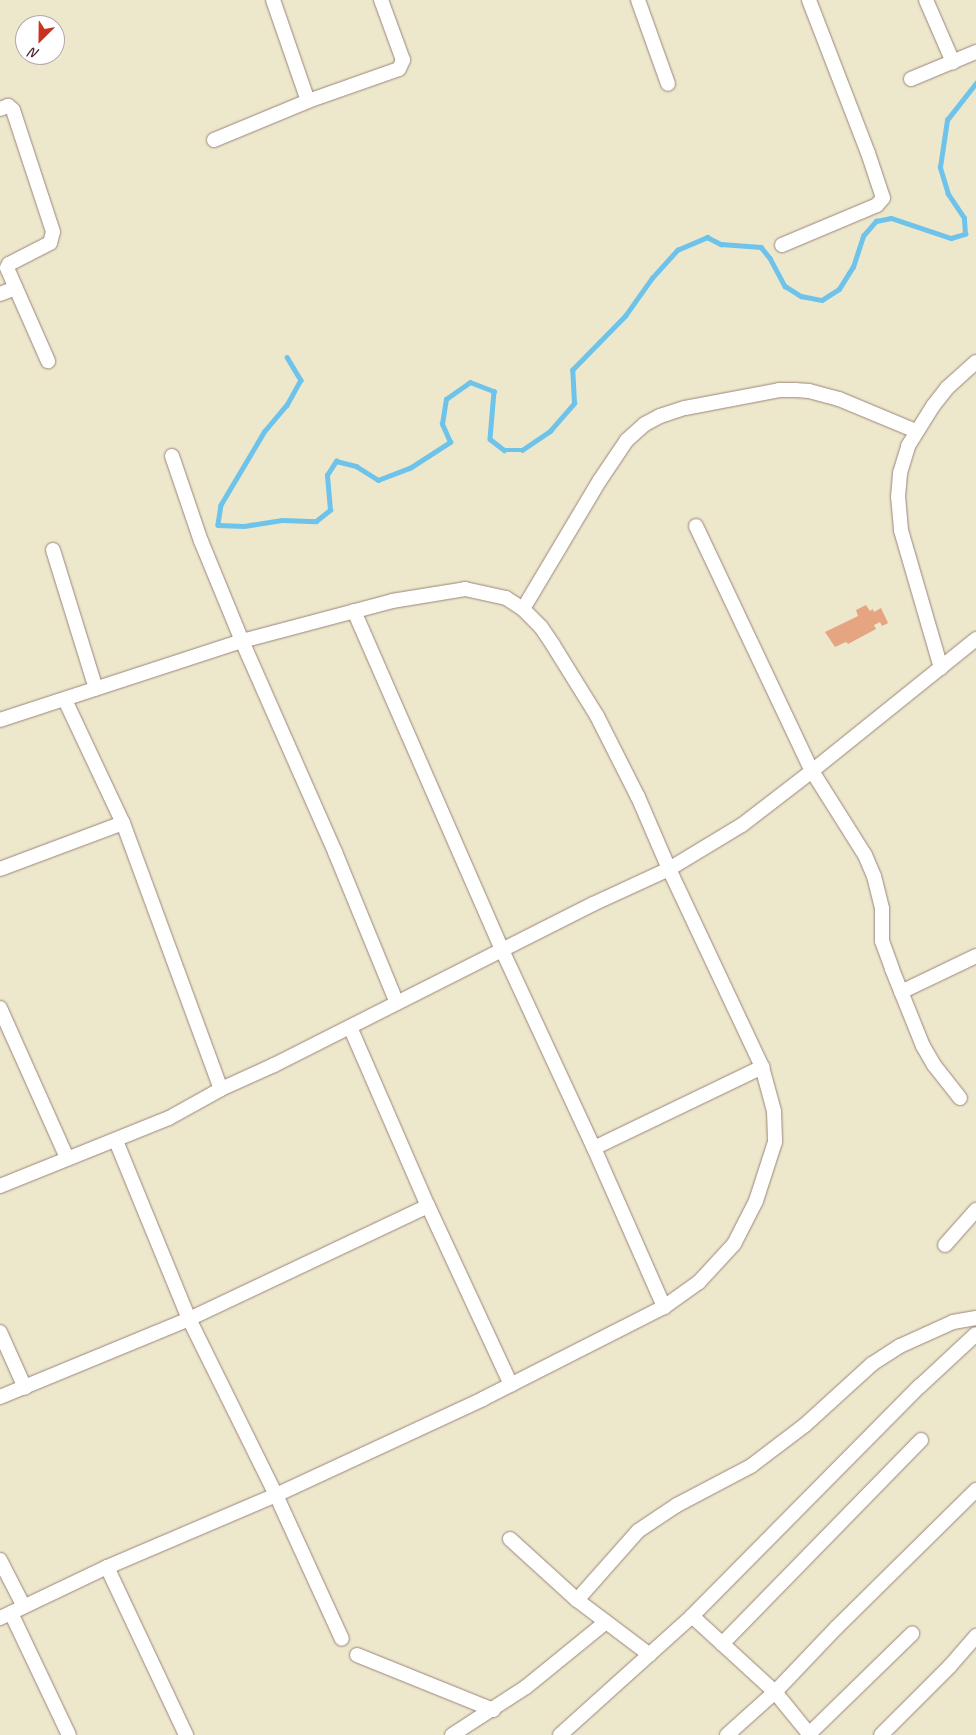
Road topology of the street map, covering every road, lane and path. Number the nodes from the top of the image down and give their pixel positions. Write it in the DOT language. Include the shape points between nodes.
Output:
graph roads {
  1 [pos="273,0"];
  2 [pos="382,0"];
  3 [pos="638,0"];
  4 [pos="809,0"];
  5 [pos="926,0"];
  6 [pos="976,52"];
  7 [pos="953,62"];
  8 [pos="912,79"];
  9 [pos="668,84"];
  10 [pos="308,101"];
  11 [pos="0,109"];
  12 [pos="214,140"];
  13 [pos="782,245"];
  14 [pos="16,288"];
  15 [pos="0,294"];
  16 [pos="48,362"];
  17 [pos="976,362"];
  18 [pos="916,431"];
  19 [pos="172,456"];
  20 [pos="696,526"];
  21 [pos="53,550"];
  22 [pos="524,608"];
  23 [pos="354,611"];
  24 [pos="976,639"];
  25 [pos="242,641"];
  26 [pos="941,668"];
  27 [pos="96,689"];
  28 [pos="65,700"];
  29 [pos="0,720"];
  30 [pos="812,771"];
  31 [pos="123,823"];
  32 [pos="0,869"];
  33 [pos="669,869"];
  34 [pos="502,950"];
  35 [pos="976,956"];
  36 [pos="901,992"];
  37 [pos="397,1003"];
  38 [pos="0,1008"];
  39 [pos="350,1027"];
  40 [pos="5,1031"];
  41 [pos="762,1067"];
  42 [pos="221,1089"];
  43 [pos="960,1098"];
  44 [pos="116,1141"];
  45 [pos="594,1148"];
  46 [pos="67,1158"];
  47 [pos="0,1186"];
  48 [pos="428,1206"];
  49 [pos="976,1210"];
  50 [pos="945,1245"];
  51 [pos="664,1307"];
  52 [pos="976,1318"];
  53 [pos="189,1319"];
  54 [pos="0,1332"];
  55 [pos="976,1334"];
  56 [pos="511,1385"];
  57 [pos="24,1388"];
  58 [pos="0,1397"];
  59 [pos="921,1440"];
  60 [pos="976,1490"];
  61 [pos="276,1495"];
  62 [pos="510,1539"];
  63 [pos="0,1560"];
  64 [pos="107,1567"];
  65 [pos="577,1600"];
  66 [pos="24,1605"];
  67 [pos="5,1616"];
  68 [pos="692,1616"];
  69 [pos="606,1622"];
  70 [pos="912,1634"];
  71 [pos="976,1636"];
  72 [pos="342,1639"];
  73 [pos="722,1644"];
  74 [pos="357,1655"];
  75 [pos="650,1655"];
  76 [pos="774,1692"];
  77 [pos="494,1710"];
  78 [pos="568,1733"];
  79 [pos="809,1734"];
  80 [pos="69,1735"];
  81 [pos="186,1735"];
  82 [pos="452,1735"];
  83 [pos="727,1735"];
  84 [pos="880,1735"];
  1 -- 10 [label="street"];
  2 -- 10 [label="street" via="403,60 399,69"];
  3 -- 9 [label="street"];
  4 -- 13 [label="street" via="883,198 877,205"];
  5 -- 7 [label="street"];
  6 -- 7 [label="street"];
  7 -- 8 [label="street"];
  10 -- 12 [label="street"];
  11 -- 14 [label="street" via="8,106 13,110 53,237 50,243 9,264 7,268"];
  14 -- 15 [label="street"];
  14 -- 16 [label="street"];
  17 -- 18 [label="street" via="946,388"];
  18 -- 22 [label="street" via="839,400 795,390 779,390 685,408 660,416 627,440"];
  18 -- 26 [label="street" via="903,458 900,473 901,530"];
  19 -- 25 [label="street" via="200,541"];
  20 -- 30 [label="street"];
  21 -- 27 [label="street"];
  22 -- 23 [label="street" via="506,598 465,589"];
  22 -- 33 [label="street" via="541,627 597,716 638,797"];
  23 -- 25 [label="street"];
  23 -- 34 [label="street"];
  24 -- 26 [label="street"];
  25 -- 27 [label="street"];
  25 -- 37 [label="street" via="336,852"];
  26 -- 30 [label="street"];
  27 -- 28 [label="street"];
  28 -- 29 [label="street"];
  28 -- 31 [label="street"];
  30 -- 33 [label="street" via="742,825"];
  30 -- 36 [label="street" via="865,855 874,876 882,909 882,941"];
  31 -- 32 [label="street"];
  31 -- 42 [label="street"];
  33 -- 34 [label="street"];
  33 -- 41 [label="street"];
  34 -- 37 [label="street"];
  34 -- 45 [label="street"];
  35 -- 36 [label="street"];
  36 -- 43 [label="street" via="928,1056"];
  37 -- 39 [label="street"];
  38 -- 40 [label="street"];
  39 -- 42 [label="street"];
  39 -- 48 [label="street"];
  40 -- 46 [label="street"];
  41 -- 45 [label="street"];
  41 -- 51 [label="street" via="774,1111 775,1142 756,1201 734,1244 716,1265 699,1282"];
  42 -- 44 [label="street" via="169,1118"];
  44 -- 46 [label="street"];
  44 -- 53 [label="street"];
  45 -- 51 [label="street"];
  46 -- 47 [label="street"];
  48 -- 53 [label="street"];
  48 -- 56 [label="street"];
  49 -- 50 [label="street"];
  51 -- 56 [label="street"];
  52 -- 65 [label="street" via="953,1322 900,1346 872,1364 805,1425 751,1466 676,1505 638,1531"];
  53 -- 57 [label="street"];
  53 -- 61 [label="street"];
  54 -- 57 [label="street"];
  55 -- 68 [label="street" via="920,1386"];
  56 -- 61 [label="street"];
  57 -- 58 [label="street"];
  59 -- 73 [label="street"];
  60 -- 76 [label="street"];
  61 -- 64 [label="street"];
  61 -- 72 [label="street"];
  62 -- 65 [label="street"];
  63 -- 66 [label="street"];
  64 -- 66 [label="street"];
  64 -- 81 [label="street"];
  65 -- 69 [label="street"];
  66 -- 67 [label="street"];
  67 -- 80 [label="street"];
  68 -- 73 [label="street"];
  68 -- 75 [label="street"];
  69 -- 75 [label="street"];
  69 -- 77 [label="street"];
  70 -- 79 [label="street"];
  71 -- 84 [label="street"];
  73 -- 76 [label="street"];
  74 -- 77 [label="street"];
  75 -- 78 [label="street"];
  76 -- 79 [label="street"];
  76 -- 83 [label="street"];
  77 -- 82 [label="street"];
}
